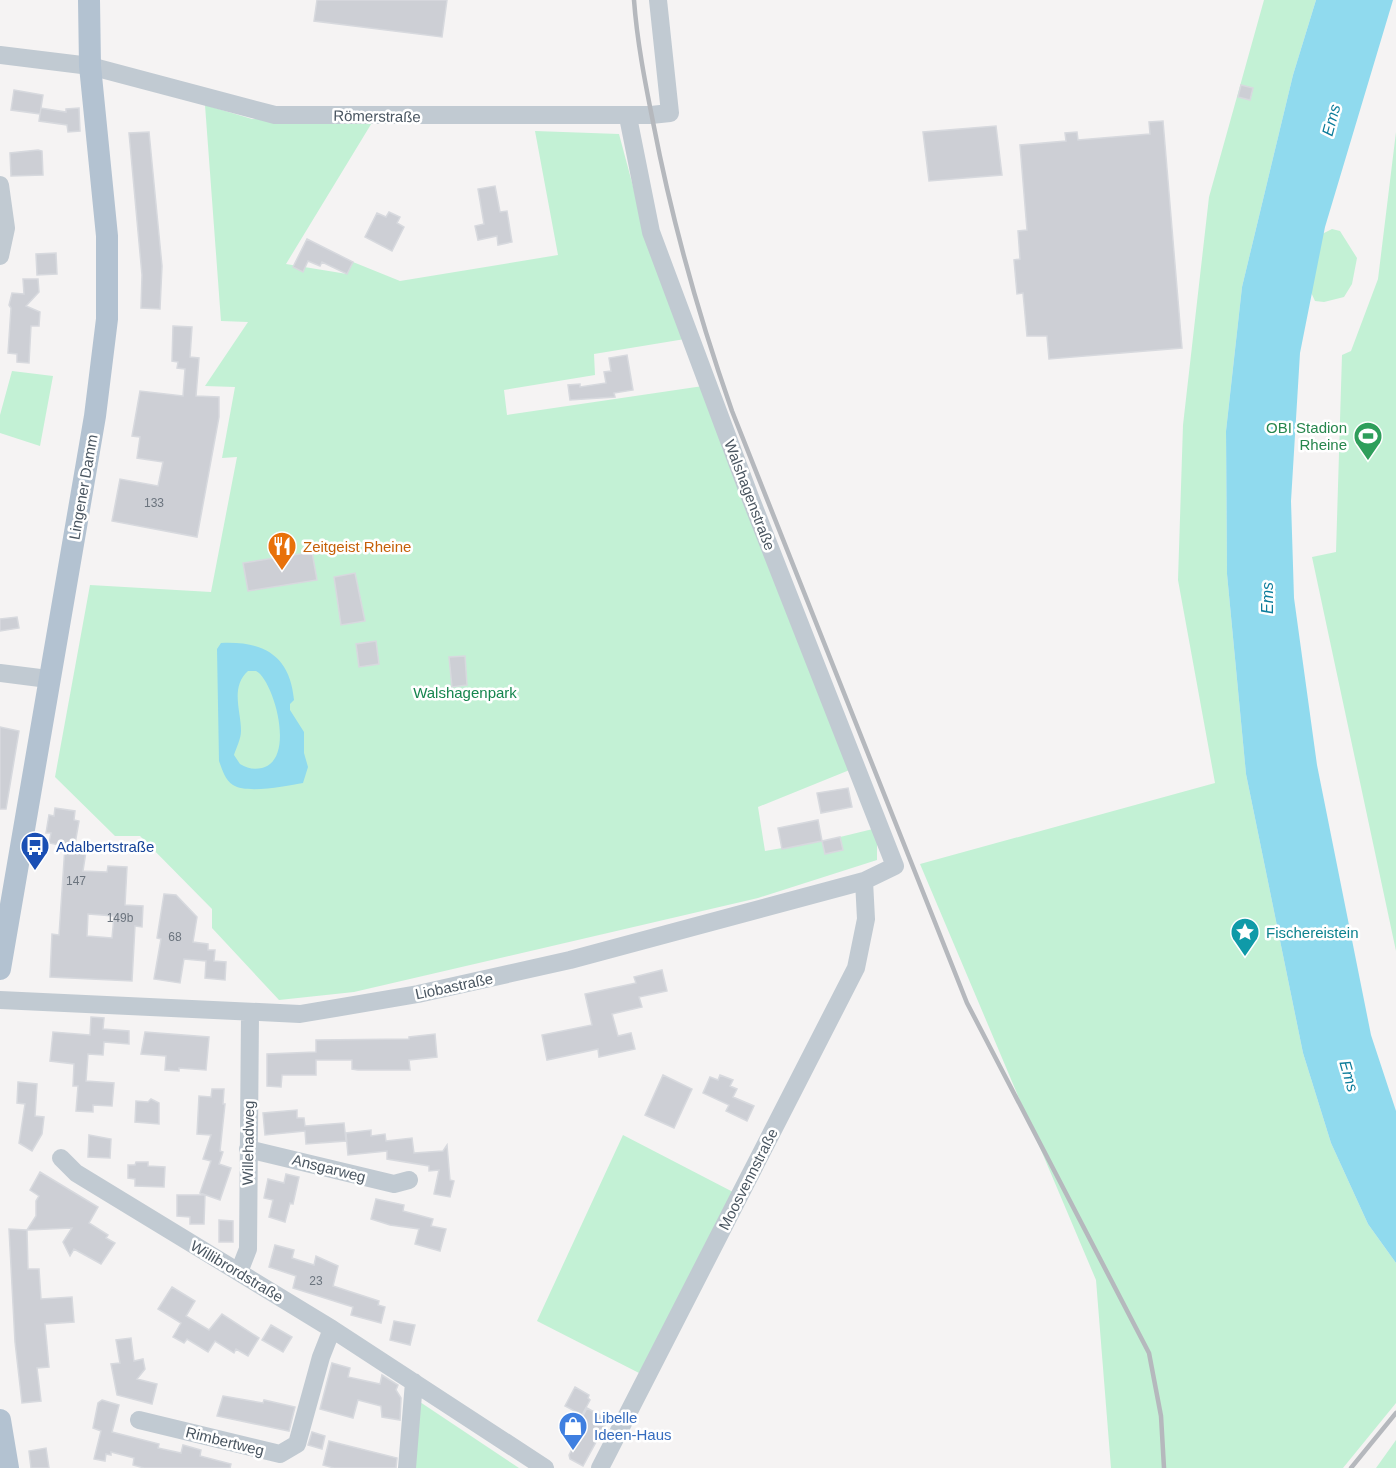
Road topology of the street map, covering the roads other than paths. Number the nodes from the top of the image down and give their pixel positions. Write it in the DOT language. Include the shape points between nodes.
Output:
graph roads {
  1 [pos="89,0"];
  2 [pos="658,0"];
  3 [pos="0,55"];
  4 [pos="90,66"];
  5 [pos="628,117"];
  6 [pos="0,185"];
  7 [pos="0,256"];
  8 [pos="0,673"];
  9 [pos="48,679"];
  10 [pos="895,866"];
  11 [pos="864,881"];
  12 [pos="0,969"];
  13 [pos="0,1000"];
  14 [pos="250,1014"];
  15 [pos="248,1149"];
  16 [pos="61,1158"];
  17 [pos="409,1180"];
  18 [pos="239,1272"];
  19 [pos="332,1329"];
  20 [pos="414,1382"];
  21 [pos="0,1420"];
  22 [pos="139,1420"];
  23 [pos="8,1468"];
  24 [pos="407,1468"];
  25 [pos="545,1468"];
  26 [pos="600,1468"];
  1 -- 4 [label="main road, Lingener Damm"];
  2 -- 5 [label="street, Römerstraße" via="670,113"];
  3 -- 4 [label="street, Römerstraße"];
  4 -- 5 [label="street, Römerstraße" via="275,115"];
  4 -- 9 [label="main road, Lingener Damm" via="107,236 107,319 95,416"];
  5 -- 10 [label="street, Walshagenstraße" via="651,232"];
  6 -- 7 [label="street" via="6,228"];
  8 -- 9 [label="street"];
  9 -- 12 [label="main road, Lingener Damm"];
  10 -- 11 [label="street, Liobastraße"];
  11 -- 14 [label="street, Liobastraße" via="570,960 418,994 300,1014"];
  11 -- 26 [label="street, Moosvennstraße" via="866,919 856,968"];
  13 -- 14 [label="street, Liobastraße"];
  14 -- 15 [label="street, Willehadweg"];
  15 -- 17 [label="street, Ansgarweg" via="394,1184"];
  15 -- 18 [label="street, Willehadweg" via="248,1249"];
  16 -- 18 [label="street, Willibrordstraße" via="76,1173"];
  18 -- 19 [label="street, Willibrordstraße"];
  19 -- 20 [label="street, Willibrordstraße"];
  19 -- 22 [label="street, Rimbertweg" via="297,1444 280,1454"];
  20 -- 24 [label="street"];
  20 -- 25 [label="street, Willibrordstraße"];
  21 -- 23 [label="main road"];
}
